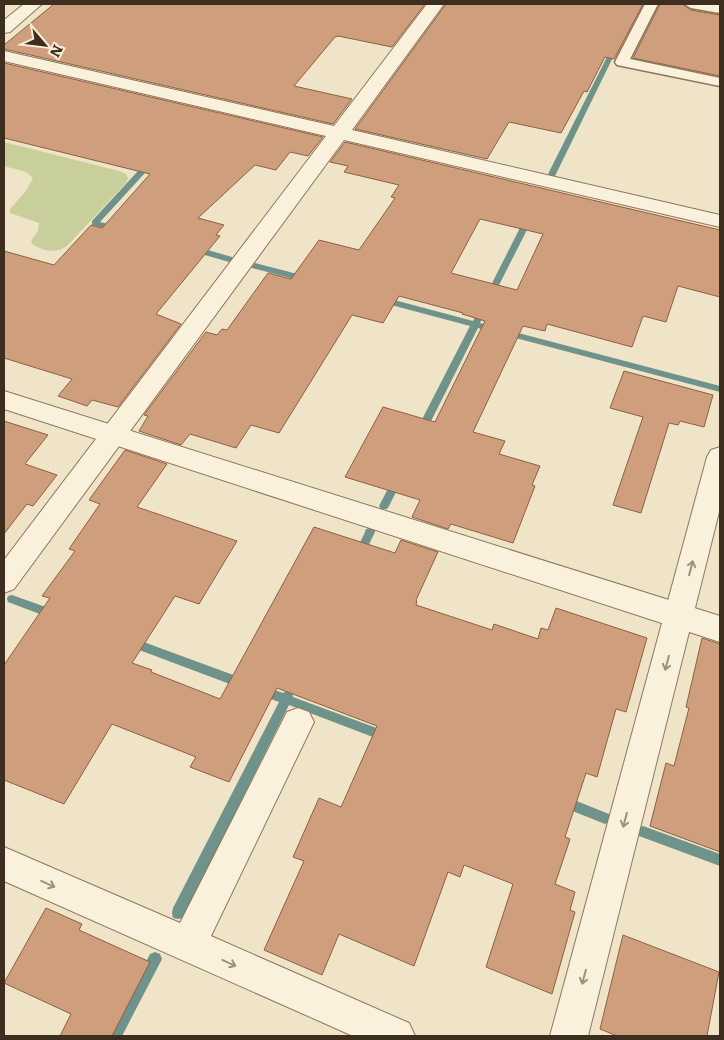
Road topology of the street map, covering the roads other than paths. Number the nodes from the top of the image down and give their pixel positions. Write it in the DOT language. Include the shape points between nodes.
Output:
graph roads {
  1 [pos="34,4"];
  2 [pos="436,4"];
  3 [pos="651,4"];
  4 [pos="691,4"];
  5 [pos="720,9"];
  6 [pos="4,28"];
  7 [pos="4,56"];
  8 [pos="720,82"];
  9 [pos="339,133"];
  10 [pos="720,221"];
  11 [pos="4,400"];
  12 [pos="113,435"];
  13 [pos="720,457"];
  14 [pos="4,581"];
  15 [pos="679,616"];
  16 [pos="720,629"];
  17 [pos="298,722"];
  18 [pos="4,864"];
  19 [pos="188,945"];
  20 [pos="396,1036"];
  21 [pos="569,1036"];
  1 -- 6 [label="street"];
  2 -- 9 [label="street"];
  3 -- 8 [label="lane" via="622,62"];
  4 -- 5 [label="lane"];
  7 -- 9 [label="street"];
  9 -- 10 [label="street"];
  9 -- 12 [label="street"];
  11 -- 12 [label="street"];
  12 -- 14 [label="street"];
  12 -- 15 [label="street"];
  15 -- 13 [label="street, one-way"];
  15 -- 16 [label="street"];
  15 -- 21 [label="street, one-way"];
  17 -- 19 [label="street"];
  18 -- 19 [label="street, one-way"];
  19 -- 20 [label="street, one-way"];
}
